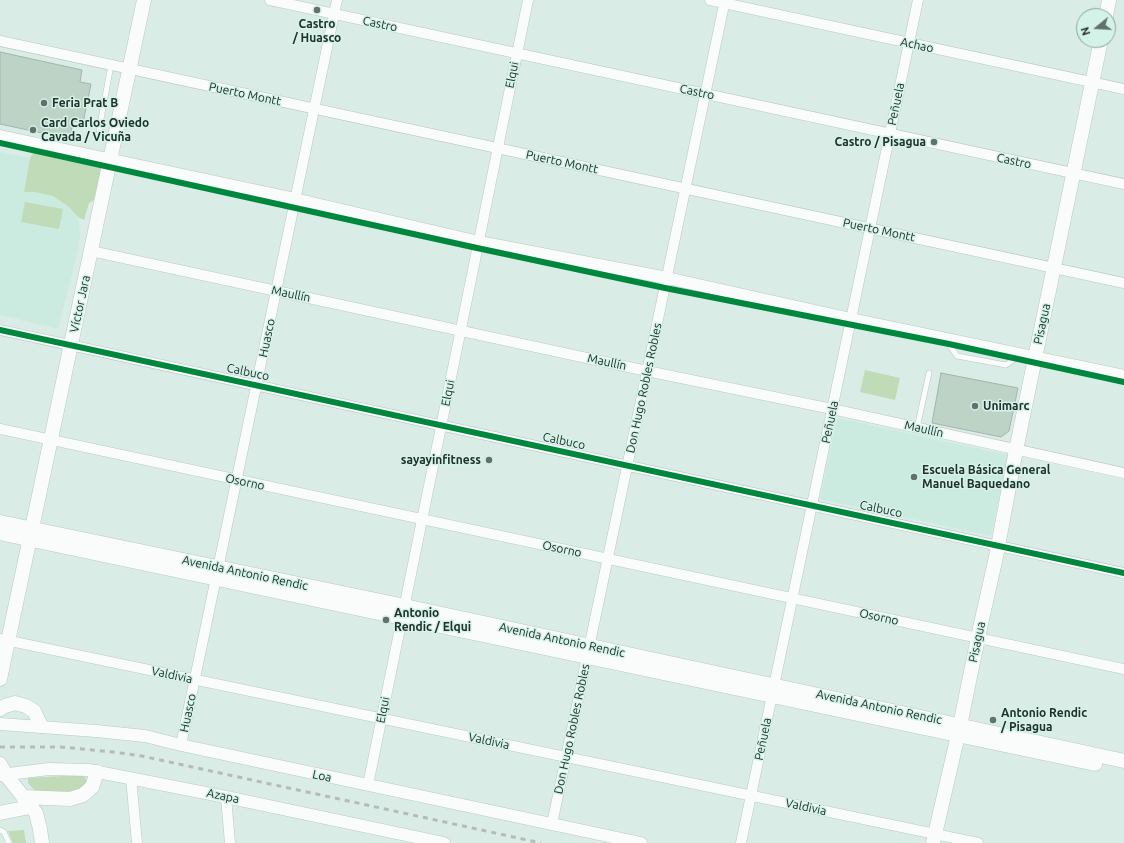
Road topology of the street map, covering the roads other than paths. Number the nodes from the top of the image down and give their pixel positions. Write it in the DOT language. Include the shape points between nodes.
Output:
graph roads {
  1 [pos="144,0"];
  2 [pos="270,0"];
  3 [pos="337,0"];
  4 [pos="528,0"];
  5 [pos="710,0"];
  6 [pos="918,0"];
  7 [pos="725,2"];
  8 [pos="334,14"];
  9 [pos="0,41"];
  10 [pos="910,43"];
  11 [pos="1099,48"];
  12 [pos="517,53"];
  13 [pos="111,65"];
  14 [pos="129,69"];
  15 [pos="1093,82"];
  16 [pos="1124,89"];
  17 [pos="705,94"];
  18 [pos="314,109"];
  19 [pos="890,134"];
  20 [pos="0,136"];
  21 [pos="114,142"];
  22 [pos="498,148"];
  23 [pos="110,160"];
  24 [pos="1074,174"];
  25 [pos="1124,184"];
  26 [pos="685,188"];
  27 [pos="296,199"];
  28 [pos="870,228"];
  29 [pos="478,242"];
  30 [pos="91,251"];
  31 [pos="1054,268"];
  32 [pos="667,278"];
  33 [pos="1124,283"];
  34 [pos="276,291"];
  35 [pos="851,319"];
  36 [pos="0,330"];
  37 [pos="461,330"];
  38 [pos="71,345"];
  39 [pos="1036,357"];
  40 [pos="647,371"];
  41 [pos="928,373"];
  42 [pos="1124,376"];
  43 [pos="256,386"];
  44 [pos="832,409"];
  45 [pos="441,425"];
  46 [pos="917,428"];
  47 [pos="0,429"];
  48 [pos="51,440"];
  49 [pos="1016,450"];
  50 [pos="627,466"];
  51 [pos="1124,473"];
  52 [pos="237,480"];
  53 [pos="812,506"];
  54 [pos="422,519"];
  55 [pos="0,522"];
  56 [pos="0,533"];
  57 [pos="31,534"];
  58 [pos="998,546"];
  59 [pos="608,559"];
  60 [pos="217,573"];
  61 [pos="1124,573"];
  62 [pos="793,598"];
  63 [pos="403,612"];
  64 [pos="978,638"];
  65 [pos="4,640"];
  66 [pos="588,651"];
  67 [pos="1124,669"];
  68 [pos="0,679"];
  69 [pos="195,680"];
  70 [pos="773,691"];
  71 [pos="0,709"];
  72 [pos="382,719"];
  73 [pos="0,724"];
  74 [pos="41,726"];
  75 [pos="959,730"];
  76 [pos="181,746"];
  77 [pos="566,757"];
  78 [pos="1124,761"];
  79 [pos="1124,770"];
  80 [pos="2,772"];
  81 [pos="97,772"];
  82 [pos="131,778"];
  83 [pos="368,786"];
  84 [pos="751,796"];
  85 [pos="226,797"];
  86 [pos="27,802"];
  87 [pos="0,813"];
  88 [pos="552,824"];
  89 [pos="0,830"];
  90 [pos="934,839"];
  91 [pos="419,840"];
  92 [pos="9,843"];
  93 [pos="42,843"];
  94 [pos="137,843"];
  95 [pos="230,843"];
  96 [pos="444,843"];
  97 [pos="642,843"];
  98 [pos="741,843"];
  99 [pos="978,843"];
  1 -- 14 [label="main road, Víctor Jara"];
  2 -- 8 [label="street, Castro"];
  3 -- 8 [label="street, Huasco"];
  4 -- 12 [label="street, Elqui"];
  5 -- 7 [label="street, Achao"];
  6 -- 10 [label="street, Peñuela"];
  7 -- 10 [label="street, Achao"];
  7 -- 17 [label="street, Don Hugo Robles Robles"];
  8 -- 12 [label="street, Castro"];
  8 -- 18 [label="street, Huasco"];
  9 -- 13 [label="street, Puerto Montt"];
  10 -- 15 [label="street, Achao"];
  10 -- 19 [label="street, Peñuela"];
  11 -- 15 [label="main road, Pisagua"];
  12 -- 17 [label="street, Castro"];
  12 -- 22 [label="street, Elqui"];
  13 -- 14 [label="street, Puerto Montt"];
  13 -- 21 [label="lane" via="99,130"];
  14 -- 18 [label="street, Puerto Montt"];
  14 -- 21 [label="main road, Víctor Jara"];
  15 -- 16 [label="street, Achao"];
  15 -- 24 [label="main road, Pisagua"];
  17 -- 19 [label="street, Castro"];
  17 -- 26 [label="street, Don Hugo Robles Robles"];
  18 -- 22 [label="street, Puerto Montt"];
  18 -- 27 [label="street, Huasco"];
  19 -- 24 [label="street, Castro"];
  19 -- 28 [label="street, Peñuela"];
  20 -- 23 [label="street"];
  21 -- 23 [label="main road, Víctor Jara"];
  22 -- 26 [label="street, Puerto Montt"];
  22 -- 29 [label="street, Elqui"];
  23 -- 27 [label="street"];
  23 -- 30 [label="main road, Víctor Jara"];
  24 -- 25 [label="street, Castro"];
  24 -- 31 [label="main road, Pisagua"];
  26 -- 28 [label="street, Puerto Montt"];
  26 -- 32 [label="street, Don Hugo Robles Robles"];
  27 -- 29 [label="street"];
  27 -- 34 [label="street, Huasco"];
  28 -- 31 [label="street, Puerto Montt"];
  28 -- 35 [label="street, Peñuela"];
  29 -- 32 [label="street"];
  29 -- 37 [label="street, Elqui"];
  30 -- 34 [label="street, Maullín"];
  30 -- 38 [label="main road, Víctor Jara"];
  31 -- 33 [label="street, Puerto Montt"];
  31 -- 39 [label="main road, Pisagua"];
  32 -- 35 [label="street"];
  32 -- 40 [label="street, Don Hugo Robles Robles"];
  34 -- 37 [label="street, Maullín"];
  34 -- 43 [label="street, Huasco"];
  35 -- 39 [label="street"];
  35 -- 44 [label="street, Peñuela"];
  36 -- 38 [label="street, Calbuco"];
  37 -- 40 [label="street, Maullín"];
  37 -- 45 [label="street, Elqui"];
  38 -- 43 [label="street, Calbuco"];
  38 -- 48 [label="main road, Víctor Jara"];
  39 -- 42 [label="street"];
  39 -- 49 [label="main road, Pisagua"];
  40 -- 44 [label="street, Maullín"];
  40 -- 50 [label="street, Don Hugo Robles Robles"];
  41 -- 46 [label="lane"];
  43 -- 45 [label="street, Calbuco"];
  43 -- 52 [label="street, Huasco"];
  44 -- 46 [label="street, Maullín"];
  44 -- 53 [label="street, Peñuela"];
  45 -- 50 [label="street, Calbuco"];
  45 -- 54 [label="street, Elqui"];
  46 -- 49 [label="street, Maullín"];
  47 -- 48 [label="street, Osorno"];
  48 -- 52 [label="street, Osorno"];
  48 -- 57 [label="main road, Víctor Jara"];
  49 -- 51 [label="street, Maullín"];
  49 -- 58 [label="main road, Pisagua"];
  50 -- 53 [label="street, Calbuco"];
  50 -- 59 [label="street, Don Hugo Robles Robles"];
  52 -- 54 [label="street, Osorno"];
  52 -- 60 [label="street, Huasco"];
  53 -- 58 [label="street, Calbuco"];
  53 -- 62 [label="street, Peñuela"];
  54 -- 59 [label="street, Osorno"];
  54 -- 63 [label="street, Elqui"];
  55 -- 57 [label="main road, Avenida Antonio Rendic"];
  56 -- 57 [label="main road, Avenida Antonio Rendic"];
  57 -- 60 [label="main road, Avenida Antonio Rendic"];
  57 -- 65 [label="main road, Víctor Jara"];
  58 -- 61 [label="street, Calbuco"];
  58 -- 64 [label="main road, Pisagua"];
  59 -- 62 [label="street, Osorno"];
  59 -- 66 [label="street, Don Hugo Robles Robles"];
  60 -- 63 [label="main road, Avenida Antonio Rendic"];
  60 -- 69 [label="street, Huasco"];
  62 -- 64 [label="street, Osorno"];
  62 -- 70 [label="street, Peñuela"];
  63 -- 66 [label="main road, Avenida Antonio Rendic"];
  63 -- 72 [label="street, Elqui"];
  64 -- 67 [label="street, Osorno"];
  64 -- 75 [label="main road, Pisagua"];
  65 -- 68 [label="main road, Víctor Jara"];
  65 -- 69 [label="street, Valdivia"];
  66 -- 70 [label="main road, Avenida Antonio Rendic"];
  66 -- 77 [label="street, Don Hugo Robles Robles"];
  69 -- 72 [label="street, Valdivia"];
  69 -- 76 [label="street, Huasco"];
  70 -- 75 [label="main road, Avenida Antonio Rendic"];
  70 -- 84 [label="street, Peñuela"];
  71 -- 74 [label="main road" via="15,703 26,706 34,711"];
  72 -- 77 [label="street, Valdivia"];
  72 -- 83 [label="street, Elqui"];
  73 -- 74 [label="street, Loa"];
  74 -- 76 [label="street, Loa" via="145,736"];
  75 -- 78 [label="main road, Avenida Antonio Rendic"];
  75 -- 79 [label="main road, Avenida Antonio Rendic"];
  75 -- 90 [label="main road, Pisagua"];
  76 -- 83 [label="street, Loa"];
  77 -- 84 [label="street, Valdivia"];
  77 -- 88 [label="street, Don Hugo Robles Robles"];
  80 -- 81 [label="street, Azapa" via="49,769"];
  80 -- 86 [label="main road"];
  81 -- 82 [label="street, Azapa"];
  81 -- 86 [label="main road" via="92,787 83,795 70,800"];
  82 -- 85 [label="street, Azapa"];
  82 -- 94 [label="street"];
  83 -- 88 [label="street, Loa"];
  84 -- 90 [label="street, Valdivia"];
  84 -- 98 [label="street, Peñuela"];
  85 -- 91 [label="street, Azapa"];
  85 -- 95 [label="street"];
  86 -- 87 [label="main road"];
  86 -- 93 [label="main road" via="36,814"];
  88 -- 97 [label="street, Loa"];
  89 -- 92 [label="lane" via="4,832"];
  90 -- 99 [label="street, Valdivia"];
  91 -- 96 [label="street, Azapa"];
}
